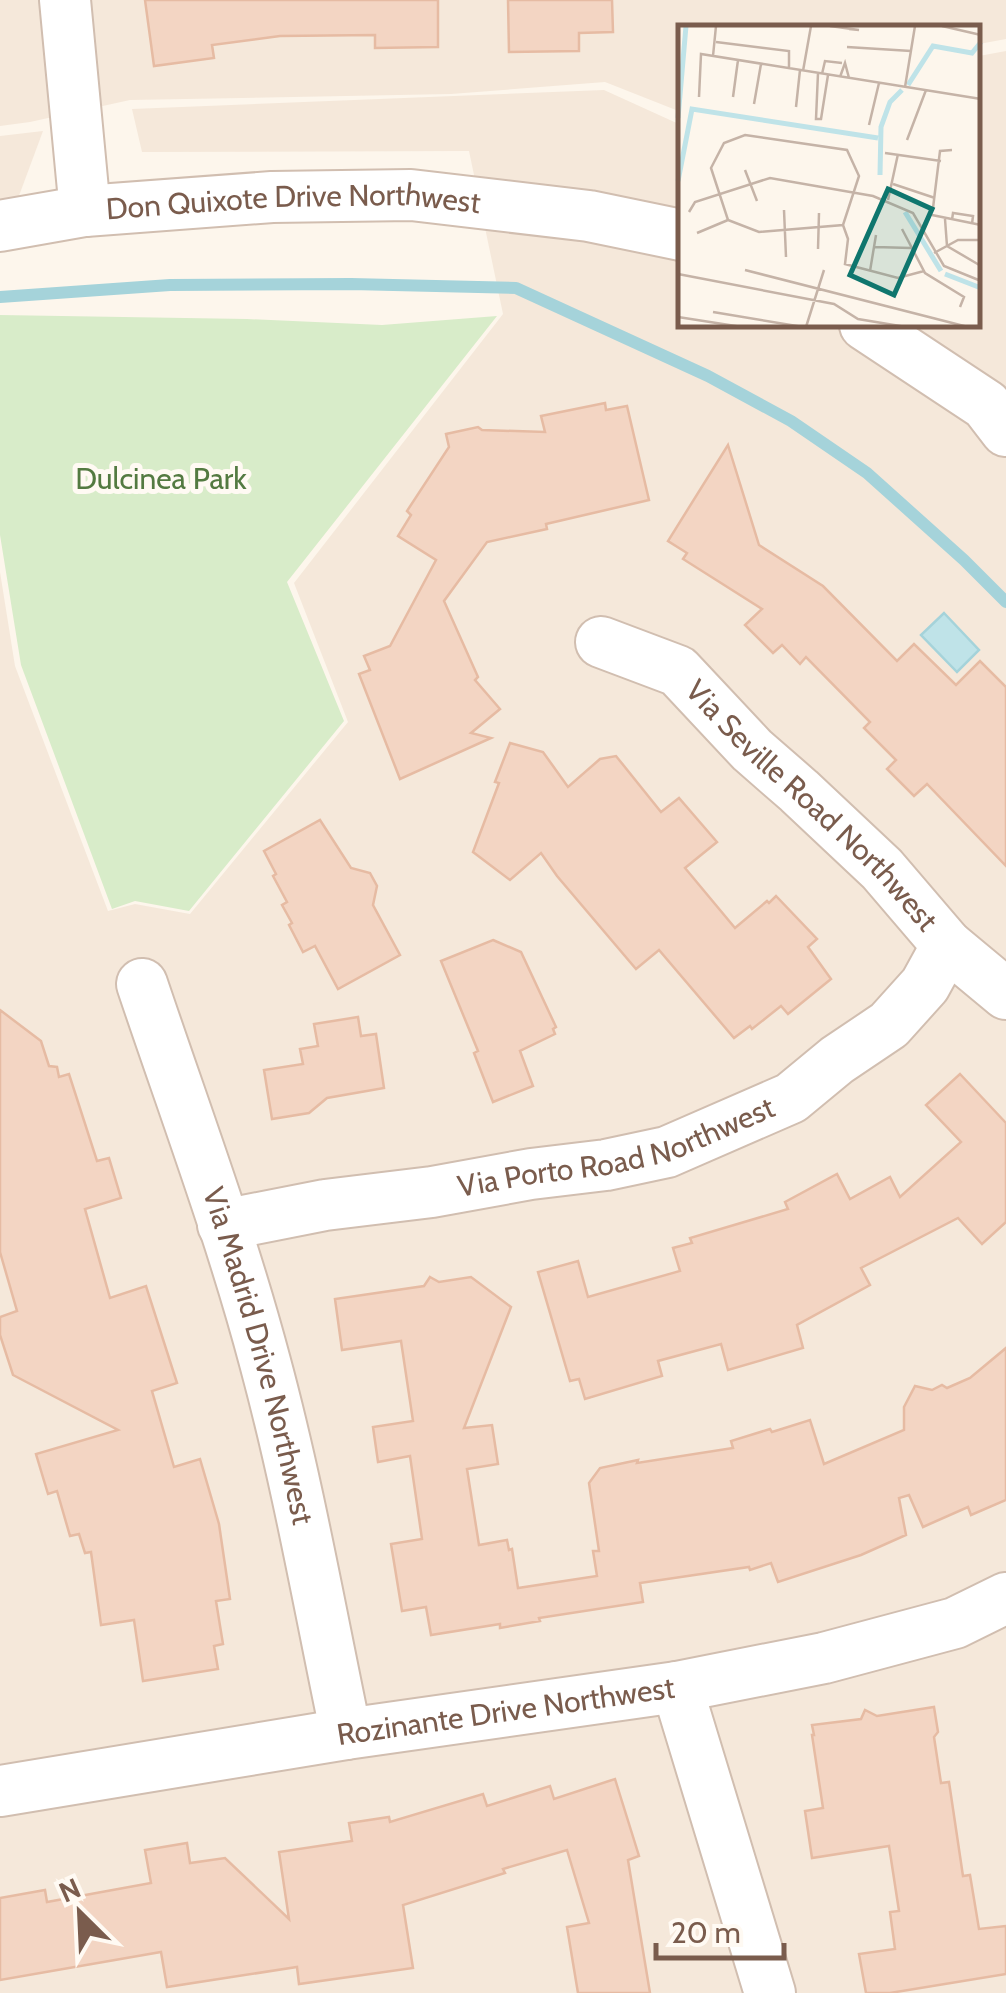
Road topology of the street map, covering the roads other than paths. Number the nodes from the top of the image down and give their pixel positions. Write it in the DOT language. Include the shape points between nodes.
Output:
graph roads {
  1 [pos="65,0"];
  2 [pos="84,211"];
  3 [pos="0,226"];
  4 [pos="678,235"];
  5 [pos="870,328"];
  6 [pos="999,406"];
  7 [pos="602,642"];
  8 [pos="948,946"];
  9 [pos="142,984"];
  10 [pos="1006,994"];
  11 [pos="223,1224"];
  12 [pos="1006,1598"];
  13 [pos="677,1687"];
  14 [pos="346,1734"];
  15 [pos="0,1791"];
  16 [pos="770,1993"];
  1 -- 2 [label="street"];
  2 -- 3 [label="street, Don Quixote Drive Northwest"];
  2 -- 4 [label="street, Don Quixote Drive Northwest" via="272,196 411,195 589,216"];
  5 -- 6 [label="street"];
  7 -- 8 [label="street, Via Seville Road Northwest" via="678,671 752,750 882,869"];
  8 -- 10 [label="street, Via Seville Road Northwest"];
  8 -- 11 [label="street, Via Porto Road Northwest" via="925,985 888,1025 791,1098 667,1152"];
  9 -- 11 [label="street, Via Madrid Drive Northwest"];
  11 -- 14 [label="street, Via Madrid Drive Northwest" via="292,1474"];
  12 -- 13 [label="street, Rozinante Drive Northwest" via="955,1623"];
  13 -- 14 [label="street, Rozinante Drive Northwest"];
  13 -- 16 [label="street"];
  14 -- 15 [label="street, Rozinante Drive Northwest"];
}
